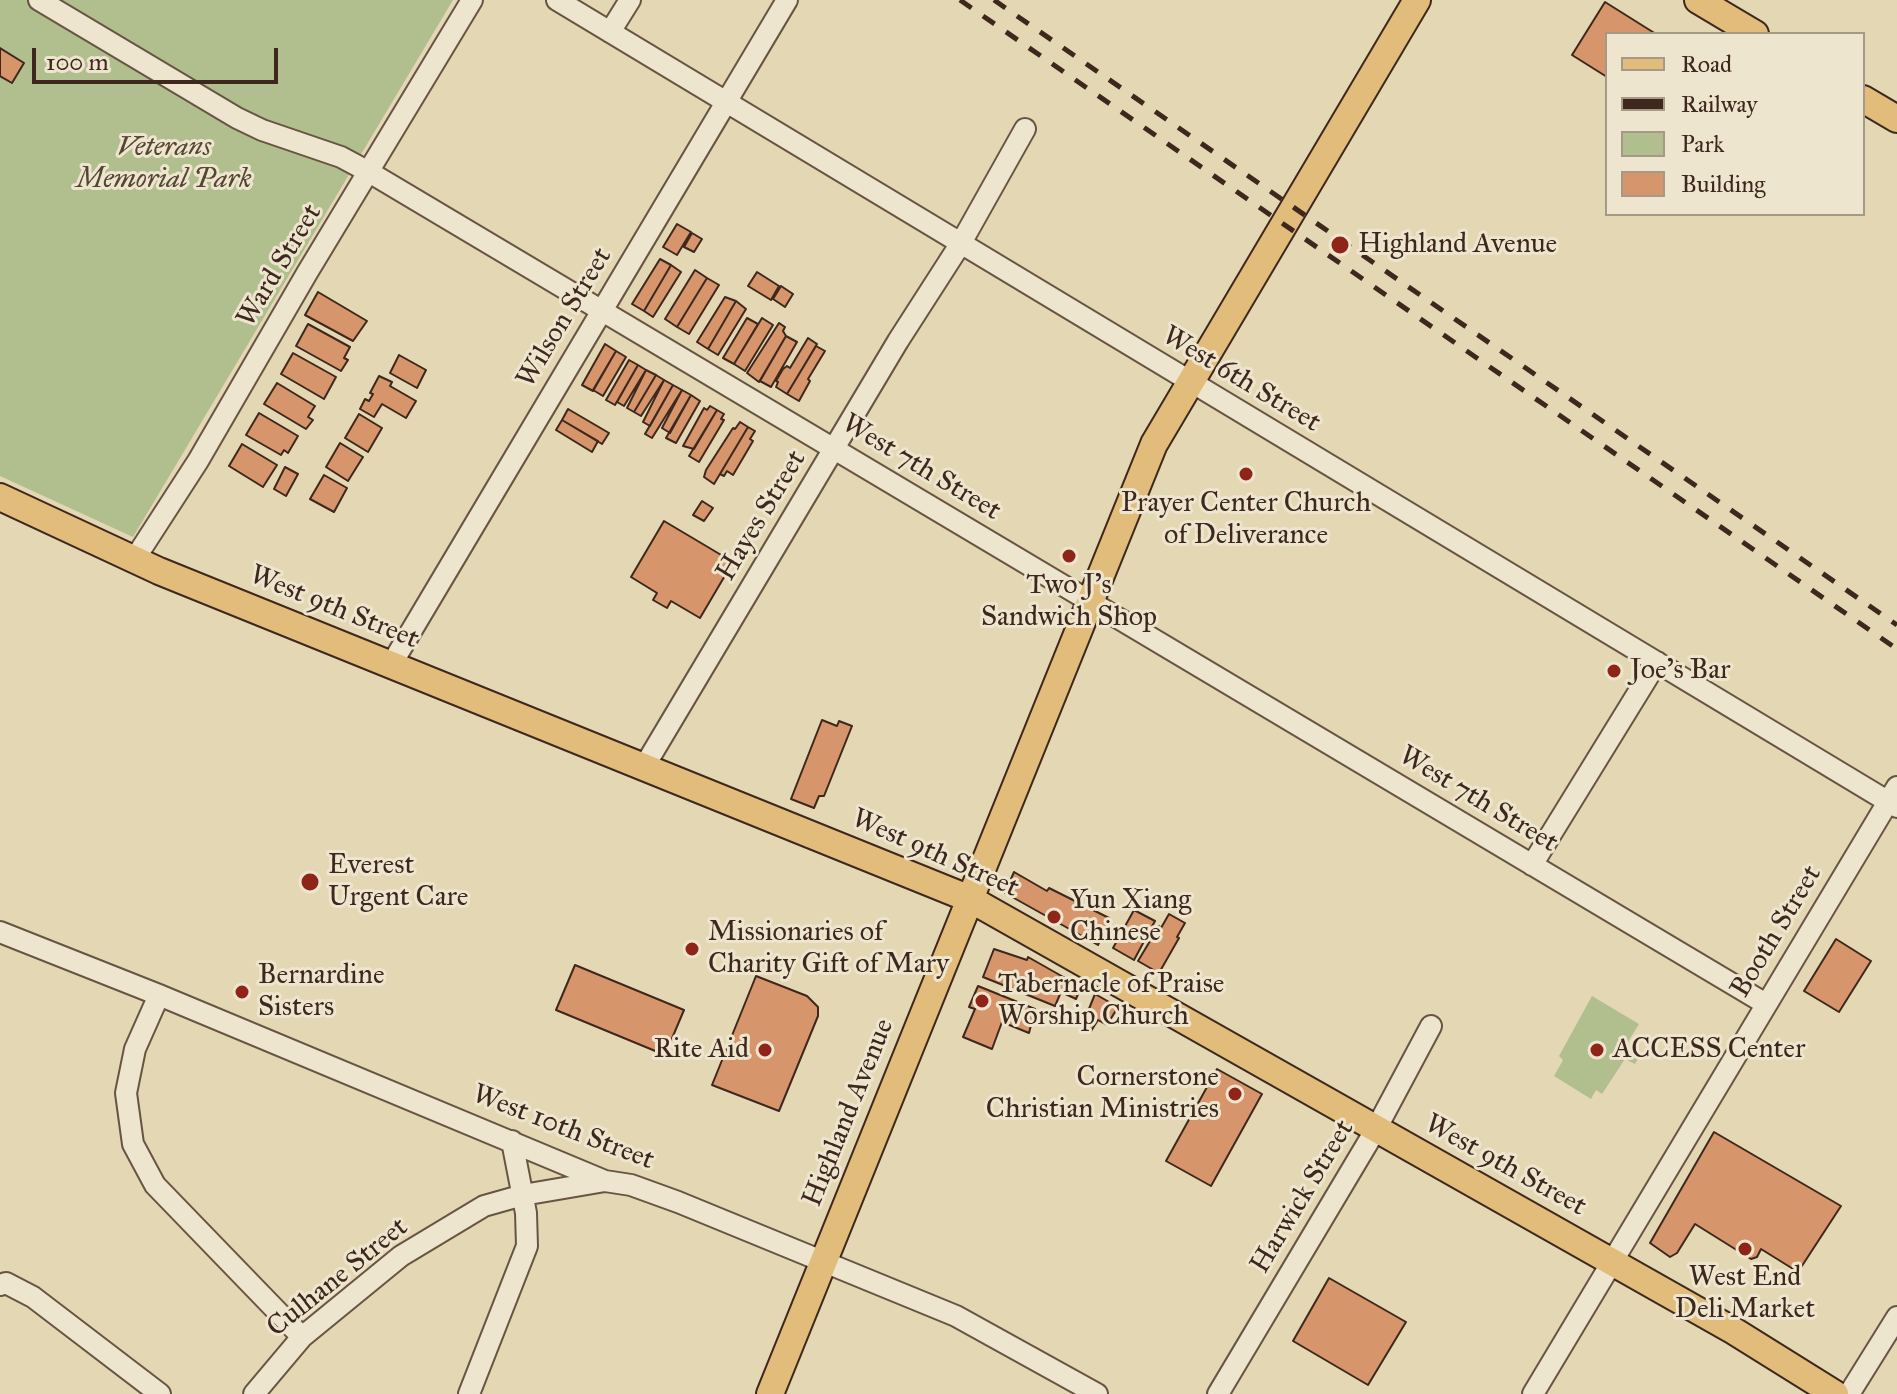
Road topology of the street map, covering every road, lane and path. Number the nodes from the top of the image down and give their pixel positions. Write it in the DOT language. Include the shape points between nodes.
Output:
graph roads {
  1 [pos="39,0"];
  2 [pos="472,0"];
  3 [pos="557,0"];
  4 [pos="630,0"];
  5 [pos="787,0"];
  6 [pos="1417,0"];
  7 [pos="1698,0"];
  8 [pos="1727,7"];
  9 [pos="610,32"];
  10 [pos="1753,32"];
  11 [pos="1865,100"];
  12 [pos="726,102"];
  13 [pos="1897,119"];
  14 [pos="1025,129"];
  15 [pos="369,172"];
  16 [pos="961,243"];
  17 [pos="602,310"];
  18 [pos="1190,381"];
  19 [pos="835,449"];
  20 [pos="0,497"];
  21 [pos="134,560"];
  22 [pos="1091,602"];
  23 [pos="1657,662"];
  24 [pos="391,665"];
  25 [pos="644,767"];
  26 [pos="1894,798"];
  27 [pos="1532,865"];
  28 [pos="970,899"];
  29 [pos="0,932"];
  30 [pos="159,995"];
  31 [pos="1766,1004"];
  32 [pos="1431,1026"];
  33 [pos="1376,1129"];
  34 [pos="512,1141"];
  35 [pos="605,1181"];
  36 [pos="523,1195"];
  37 [pos="824,1261"];
  38 [pos="1611,1262"];
  39 [pos="0,1285"];
  40 [pos="1897,1317"];
  41 [pos="302,1337"];
  42 [pos="160,1394"];
  43 [pos="254,1394"];
  44 [pos="469,1394"];
  45 [pos="770,1394"];
  46 [pos="1097,1394"];
  47 [pos="1218,1394"];
  48 [pos="1533,1394"];
  49 [pos="1835,1394"];
  50 [pos="1849,1394"];
  1 -- 15 [label="street, West 7th Street" via="237,118"];
  2 -- 15 [label="street, Ward Street"];
  3 -- 9 [label="street, West 6th Street"];
  4 -- 9 [label="street"];
  5 -- 12 [label="street, Wilson Street"];
  6 -- 18 [label="main road, Highland Avenue"];
  7 -- 8 [label="main road"];
  8 -- 10 [label="main road"];
  9 -- 12 [label="street, West 6th Street"];
  11 -- 13 [label="main road"];
  12 -- 16 [label="street, West 6th Street"];
  12 -- 17 [label="street, Wilson Street"];
  14 -- 16 [label="street, Hayes Street"];
  15 -- 17 [label="street, West 7th Street"];
  15 -- 21 [label="street, Ward Street"];
  16 -- 18 [label="street, West 6th Street"];
  16 -- 19 [label="street, Hayes Street"];
  17 -- 19 [label="street, West 7th Street"];
  17 -- 24 [label="street, Wilson Street"];
  18 -- 22 [label="main road, Highland Avenue" via="1154,444"];
  18 -- 23 [label="street, West 6th Street"];
  19 -- 22 [label="street, West 7th Street"];
  19 -- 25 [label="street, Hayes Street"];
  20 -- 21 [label="main road, West 9th Street"];
  21 -- 24 [label="main road, West 9th Street"];
  22 -- 27 [label="street, West 7th Street"];
  22 -- 28 [label="main road, Highland Avenue"];
  23 -- 26 [label="street, West 6th Street"];
  23 -- 27 [label="street"];
  24 -- 25 [label="main road, West 9th Street"];
  25 -- 28 [label="main road, West 9th Street"];
  26 -- 31 [label="street, Booth Street"];
  27 -- 31 [label="street, West 7th Street"];
  28 -- 33 [label="main road, West 9th Street"];
  28 -- 37 [label="main road, Highland Avenue"];
  29 -- 30 [label="street, West 10th Street"];
  30 -- 34 [label="street, West 10th Street"];
  30 -- 41 [label="street" via="135,1049 126,1093 133,1144 155,1185"];
  31 -- 38 [label="street, Booth Street"];
  32 -- 33 [label="street, Harwick Street"];
  33 -- 38 [label="main road, West 9th Street"];
  33 -- 47 [label="street, Harwick Street"];
  34 -- 35 [label="street, West 10th Street"];
  34 -- 36 [label="street"];
  35 -- 36 [label="street, Culhane Street"];
  35 -- 37 [label="street, West 10th Street" via="670,1199"];
  36 -- 41 [label="street, Culhane Street" via="484,1206 401,1256"];
  36 -- 44 [label="street" via="527,1246"];
  37 -- 45 [label="main road, Highland Avenue"];
  37 -- 46 [label="street, West 10th Street" via="956,1316"];
  38 -- 48 [label="street, Booth Street"];
  38 -- 49 [label="main road, West 9th Street"];
  39 -- 42 [label="street" via="33,1297"];
  40 -- 50 [label="street"];
  41 -- 43 [label="street, Culhane Street"];
}
